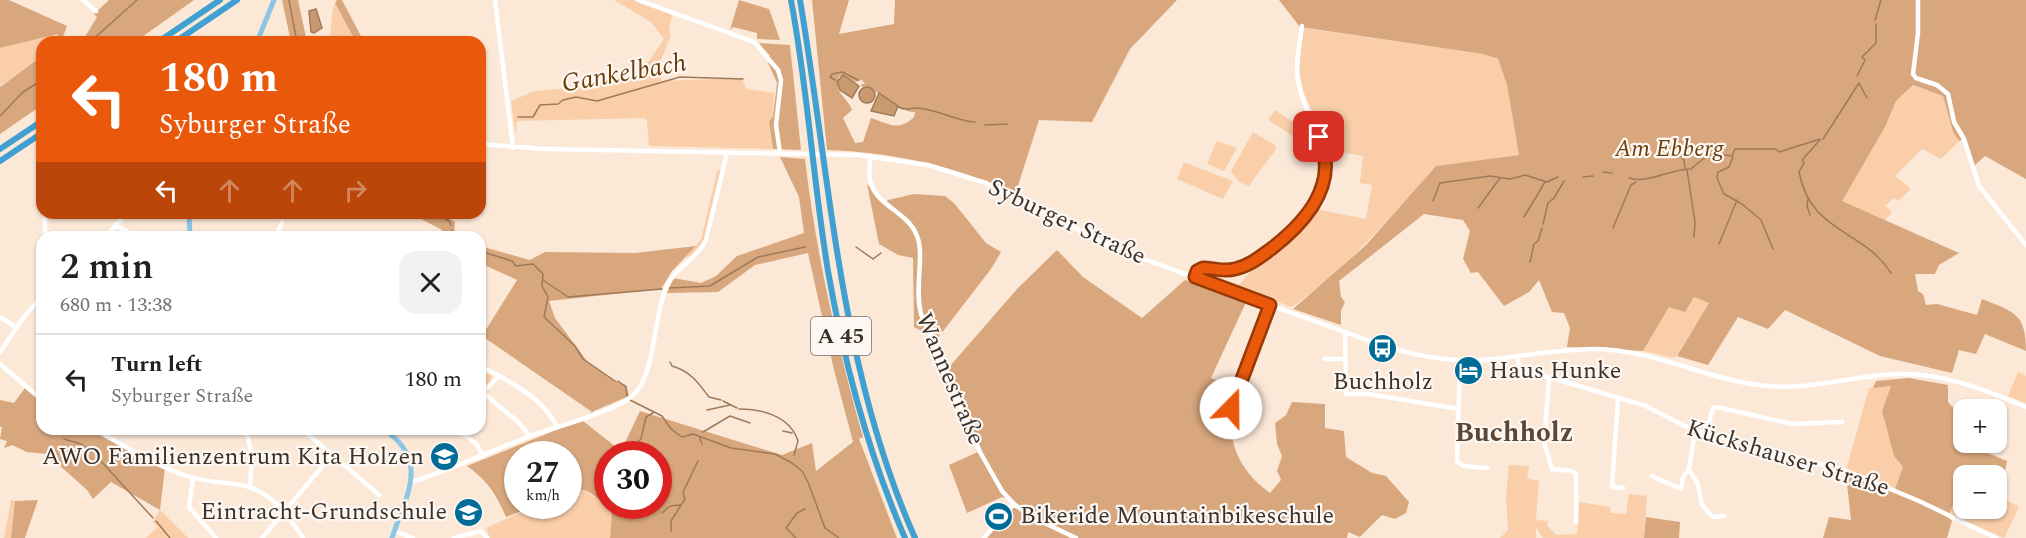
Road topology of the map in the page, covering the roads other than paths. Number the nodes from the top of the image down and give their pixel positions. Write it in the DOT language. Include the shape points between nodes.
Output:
graph roads {
  1 [pos="82,0"];
  2 [pos="220,0"];
  3 [pos="237,0"];
  4 [pos="274,0"];
  5 [pos="495,0"];
  6 [pos="638,0"];
  7 [pos="789,0"];
  8 [pos="802,0"];
  9 [pos="1918,0"];
  10 [pos="96,11"];
  11 [pos="1302,26"];
  12 [pos="167,36"];
  13 [pos="185,36"];
  14 [pos="259,36"];
  15 [pos="36,125"];
  16 [pos="36,137"];
  17 [pos="486,145"];
  18 [pos="513,148"];
  19 [pos="0,149"];
  20 [pos="727,153"];
  21 [pos="780,153"];
  22 [pos="870,156"];
  23 [pos="0,161"];
  24 [pos="120,219"];
  25 [pos="282,222"];
  26 [pos="115,225"];
  27 [pos="110,231"];
  28 [pos="126,231"];
  29 [pos="278,231"];
  30 [pos="2026,245"];
  31 [pos="1195,277"];
  32 [pos="36,303"];
  33 [pos="1270,305"];
  34 [pos="0,317"];
  35 [pos="16,328"];
  36 [pos="1346,332"];
  37 [pos="0,352"];
  38 [pos="1517,356"];
  39 [pos="1325,359"];
  40 [pos="1344,359"];
  41 [pos="1460,360"];
  42 [pos="0,364"];
  43 [pos="486,369"];
  44 [pos="499,376"];
  45 [pos="1549,379"];
  46 [pos="486,390"];
  47 [pos="36,395"];
  48 [pos="486,397"];
  49 [pos="1618,398"];
  50 [pos="2026,407"];
  51 [pos="1231,408"];
  52 [pos="1459,410"];
  53 [pos="1842,422"];
  54 [pos="557,427"];
  55 [pos="1695,431"];
  56 [pos="1706,434"];
  57 [pos="105,435"];
  58 [pos="248,435"];
  59 [pos="309,435"];
  60 [pos="392,435"];
  61 [pos="465,435"];
  62 [pos="530,436"];
  63 [pos="332,455"];
  64 [pos="483,456"];
  65 [pos="1487,468"];
  66 [pos="1689,469"];
  67 [pos="1652,476"];
  68 [pos="193,478"];
  69 [pos="410,480"];
  70 [pos="250,486"];
  71 [pos="1623,488"];
  72 [pos="380,495"];
  73 [pos="1014,504"];
  74 [pos="284,512"];
  75 [pos="1724,516"];
  76 [pos="1576,522"];
  77 [pos="394,531"];
  78 [pos="904,535"];
  79 [pos="487,537"];
  80 [pos="216,538"];
  81 [pos="262,538"];
  82 [pos="303,538"];
  83 [pos="392,538"];
  84 [pos="413,538"];
  85 [pos="454,538"];
  86 [pos="915,538"];
  87 [pos="984,538"];
  88 [pos="1076,538"];
  89 [pos="1996,538"];
  1 -- 10 [label="street"];
  2 -- 12 [label="highway"];
  3 -- 13 [label="highway"];
  4 -- 14 [label="main road"];
  5 -- 18 [label="street"];
  6 -- 21 [label="street" via="754,42 778,70 781,80 776,125"];
  7 -- 78 [label="highway, A 45" via="828,270 847,364 878,467"];
  8 -- 86 [label="highway, A 45" via="848,323 872,416"];
  9 -- 30 [label="street" via="1913,74 1948,94 1954,122 1964,139 1979,186"];
  11 -- 31 [label="street" via="1298,79 1325,162 1318,200 1294,231 1255,261 1228,271 1203,268"];
  15 -- 19 [label="highway"];
  16 -- 23 [label="highway"];
  17 -- 18 [label="street, Syburger Straße"];
  18 -- 20 [label="street, Syburger Straße"];
  20 -- 21 [label="street, Syburger Straße"];
  20 -- 54 [label="street" via="706,240 674,273 667,286 645,373 636,392"];
  21 -- 22 [label="street, Syburger Straße"];
  22 -- 31 [label="street, Syburger Straße" via="911,161 967,176 1103,243"];
  22 -- 73 [label="street, Wannestraße" via="874,190 917,234 917,295 921,314 980,452"];
  24 -- 26 [label="street"];
  25 -- 29 [label="street"];
  26 -- 27 [label="street"];
  26 -- 28 [label="street"];
  31 -- 33 [label="street, Syburger Straße"];
  32 -- 35 [label="street"];
  33 -- 36 [label="street, Syburger Straße"];
  33 -- 51 [label="street"];
  34 -- 35 [label="street"];
  35 -- 37 [label="street"];
  36 -- 40 [label="street"];
  36 -- 41 [label="street, Syburger Straße" via="1410,354"];
  38 -- 41 [label="street, Syburger Straße"];
  38 -- 45 [label="street, Kückshauser Straße" via="1522,369"];
  38 -- 50 [label="street, Syburger Straße" via="1565,350 1624,351 1742,382 1779,387 1817,387 1885,375 1925,375 1963,383"];
  39 -- 40 [label="street"];
  40 -- 52 [label="street" via="1346,394 1369,394"];
  41 -- 52 [label="street"];
  42 -- 47 [label="street"];
  43 -- 44 [label="street"];
  44 -- 46 [label="street"];
  44 -- 54 [label="street" via="530,397 553,418"];
  45 -- 49 [label="street, Kückshauser Straße"];
  45 -- 76 [label="street" via="1545,450 1552,469 1576,474"];
  48 -- 62 [label="street" via="517,420"];
  49 -- 55 [label="street, Kückshauser Straße" via="1652,408"];
  49 -- 71 [label="street" via="1612,487"];
  52 -- 65 [label="street" via="1458,463"];
  53 -- 56 [label="street" via="1792,424 1715,407"];
  54 -- 62 [label="street"];
  55 -- 56 [label="street, Kückshauser Straße"];
  55 -- 66 [label="street"];
  56 -- 89 [label="street, Kückshauser Straße" via="1849,472"];
  57 -- 68 [label="street" via="165,468"];
  58 -- 70 [label="street" via="252,456"];
  59 -- 63 [label="street"];
  60 -- 69 [label="main road" via="408,452"];
  61 -- 64 [label="street"];
  62 -- 64 [label="street"];
  63 -- 72 [label="street"];
  63 -- 74 [label="street"];
  64 -- 69 [label="street"];
  66 -- 67 [label="street" via="1681,489"];
  66 -- 75 [label="street" via="1706,511 1718,518"];
  68 -- 70 [label="street"];
  68 -- 80 [label="street" via="189,507"];
  69 -- 77 [label="main road"];
  70 -- 74 [label="street" via="271,497"];
  73 -- 87 [label="street"];
  73 -- 88 [label="street, Wannestraße"];
  74 -- 81 [label="street"];
  74 -- 82 [label="street"];
  77 -- 83 [label="main road"];
  77 -- 84 [label="street"];
  79 -- 85 [label="street" via="481,531"];
}
